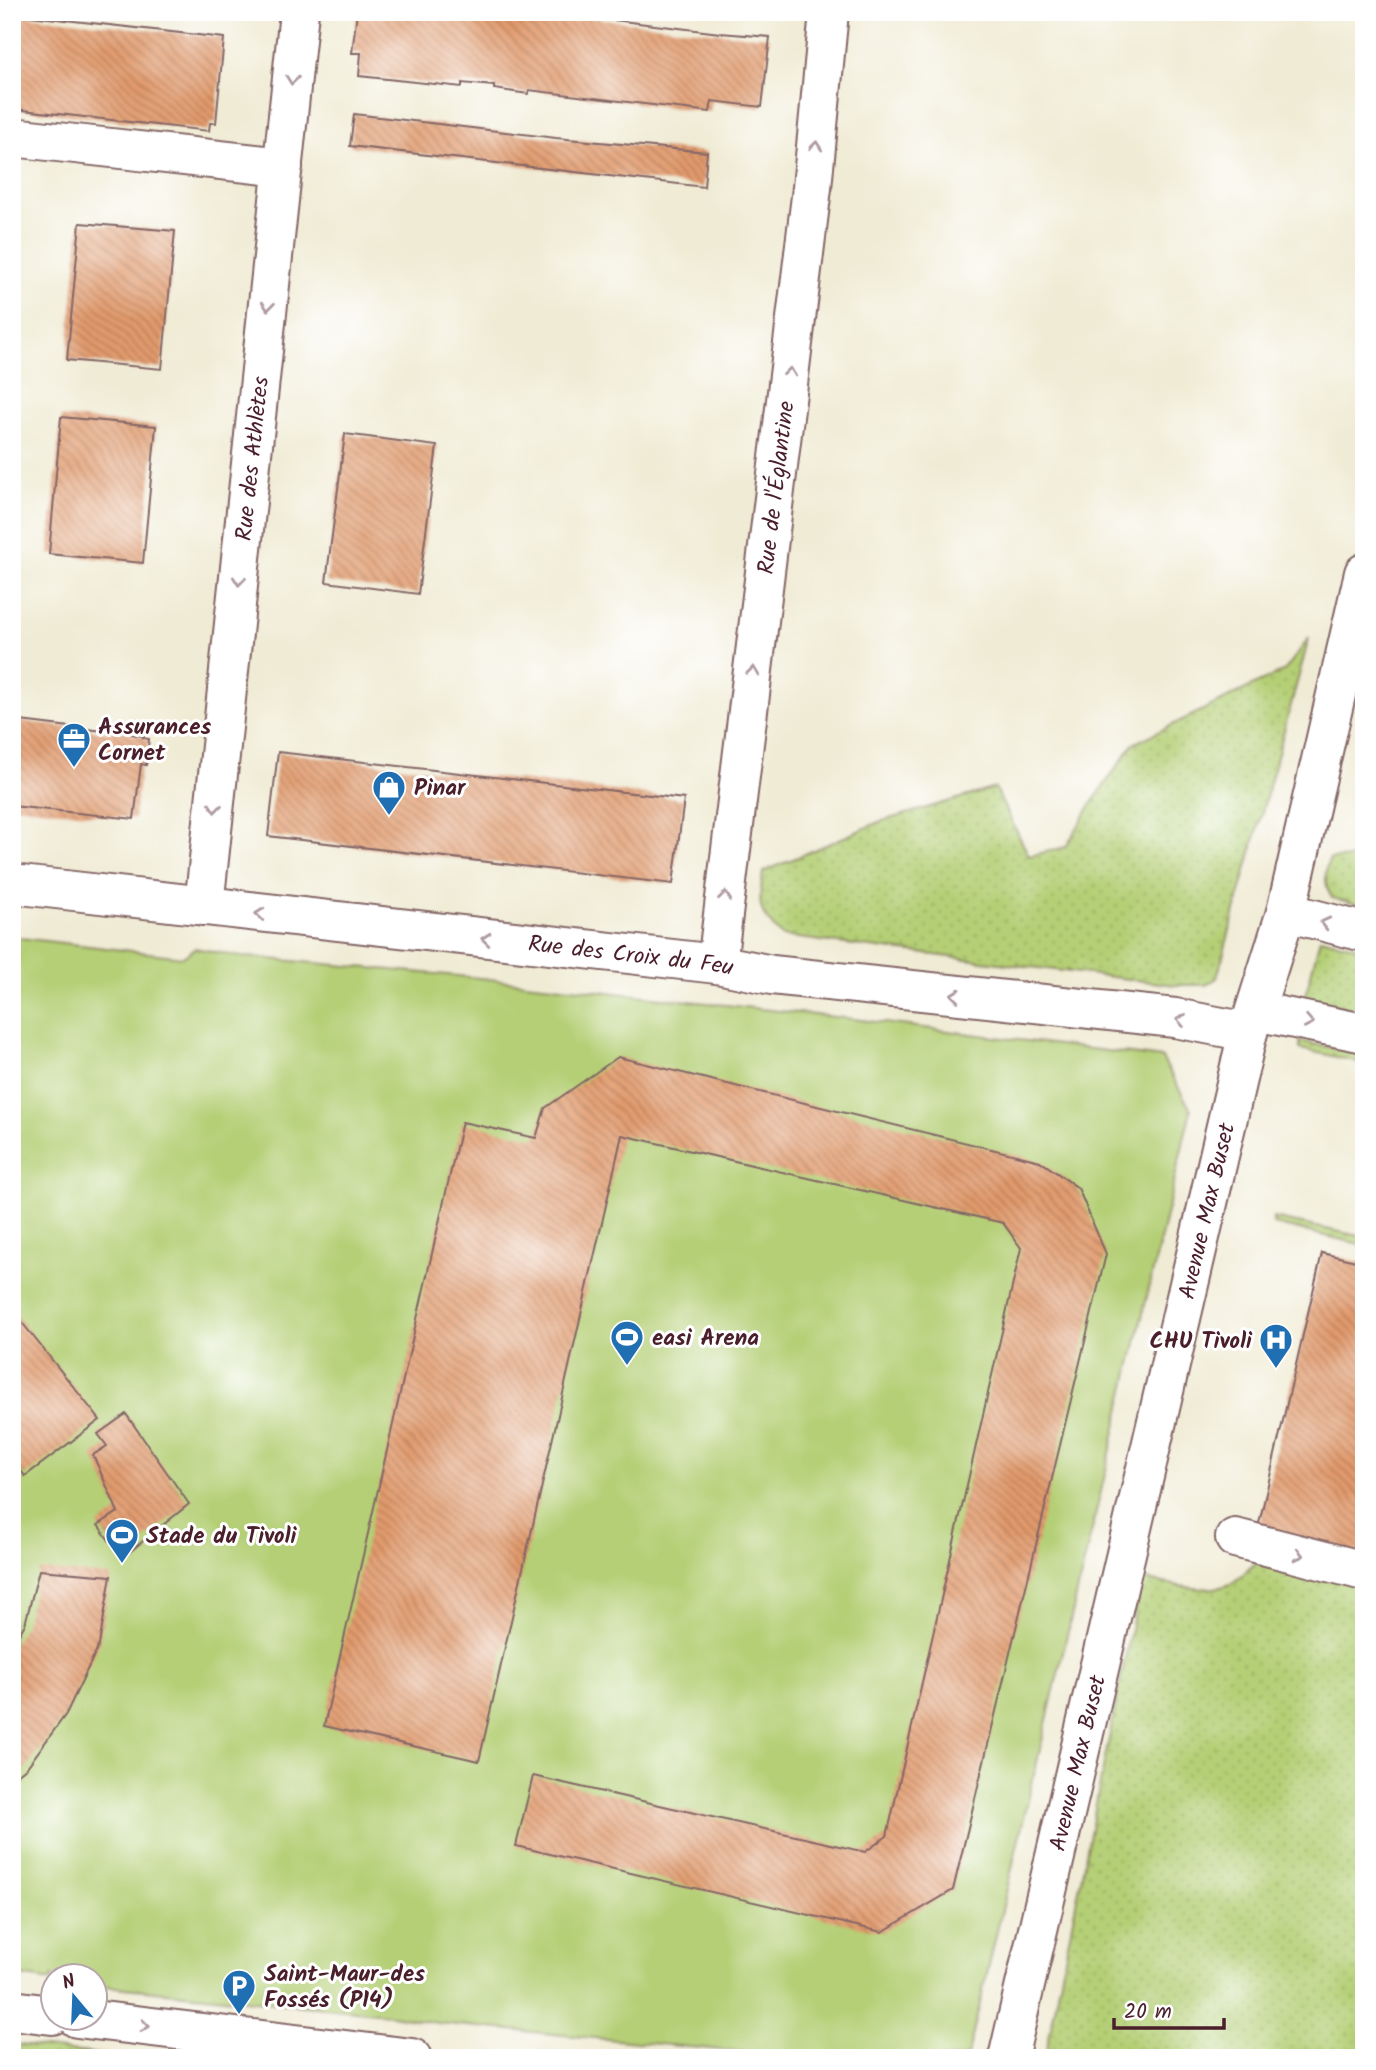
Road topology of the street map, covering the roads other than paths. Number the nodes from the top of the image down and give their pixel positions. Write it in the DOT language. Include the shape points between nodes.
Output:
graph roads {
  1 [pos="299,12"];
  2 [pos="829,12"];
  3 [pos="12,137"];
  4 [pos="283,167"];
  5 [pos="1364,573"];
  6 [pos="12,884"];
  7 [pos="204,906"];
  8 [pos="1286,912"];
  9 [pos="1364,932"];
  10 [pos="717,964"];
  11 [pos="1251,1022"];
  12 [pos="1364,1033"];
  13 [pos="1235,1538"];
  14 [pos="1364,1572"];
  15 [pos="12,2010"];
  16 [pos="38,2013"];
  17 [pos="108,2022"];
  18 [pos="412,2058"];
  19 [pos="1008,2058"];
  1 -- 4 [label="street, Rue des Athlètes, one-way"];
  10 -- 2 [label="street, Rue de l'Églantine, one-way" via="812,188"];
  3 -- 4 [label="street"];
  4 -- 7 [label="street, Rue des Athlètes, one-way"];
  5 -- 8 [label="street, Avenue Max Buset"];
  6 -- 7 [label="street, Rue des Croix du Feu"];
  10 -- 7 [label="street, Rue des Croix du Feu, one-way"];
  9 -- 8 [label="street, one-way"];
  8 -- 11 [label="street, Avenue Max Buset"];
  11 -- 10 [label="street, Rue des Croix du Feu, one-way" via="772,975"];
  11 -- 12 [label="street, Rue des Croix du Feu, one-way"];
  11 -- 19 [label="street, Avenue Max Buset"];
  13 -- 14 [label="street, one-way"];
  15 -- 16 [label="street"];
  17 -- 18 [label="street, one-way"];
}
